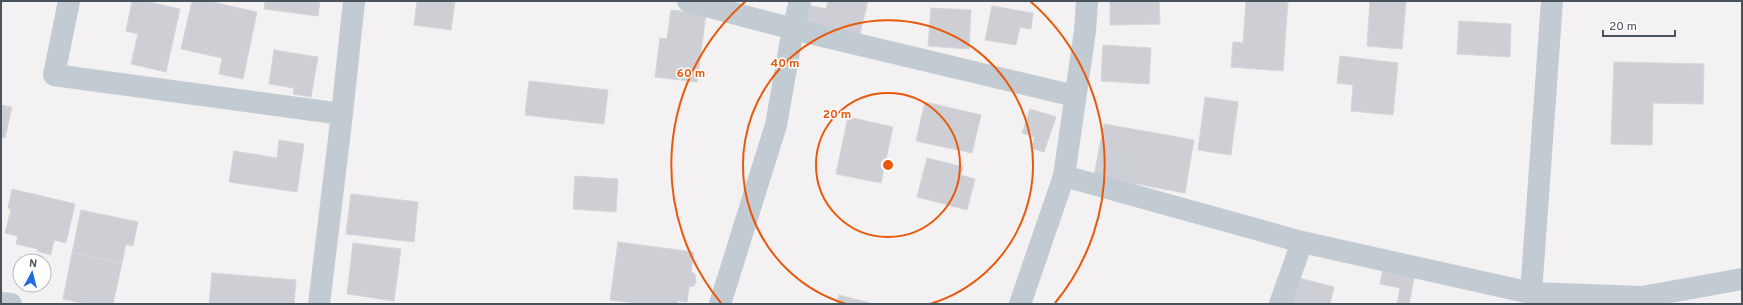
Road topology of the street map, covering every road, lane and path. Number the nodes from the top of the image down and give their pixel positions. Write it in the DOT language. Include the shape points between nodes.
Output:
graph roads {
  1 [pos="69,1"];
  2 [pos="354,1"];
  3 [pos="688,1"];
  4 [pos="800,1"];
  5 [pos="1087,1"];
  6 [pos="1552,1"];
  7 [pos="793,29"];
  8 [pos="1074,96"];
  9 [pos="342,114"];
  10 [pos="1064,176"];
  11 [pos="1302,242"];
  12 [pos="1742,279"];
  13 [pos="1530,293"];
  14 [pos="1,303"];
  15 [pos="11,304"];
  16 [pos="319,304"];
  17 [pos="720,304"];
  18 [pos="1020,304"];
  19 [pos="1280,304"];
  1 -- 9 [label="street" via="54,75"];
  2 -- 9 [label="street"];
  3 -- 7 [label="street"];
  4 -- 7 [label="street"];
  5 -- 8 [label="street" via="1085,31"];
  6 -- 13 [label="street"];
  7 -- 8 [label="street"];
  7 -- 17 [label="street" via="776,125"];
  8 -- 10 [label="street"];
  9 -- 16 [label="street"];
  10 -- 11 [label="street"];
  10 -- 18 [label="street"];
  11 -- 13 [label="street"];
  11 -- 19 [label="street"];
  12 -- 13 [label="street" via="1642,297"];
  14 -- 15 [label="street"];
}
